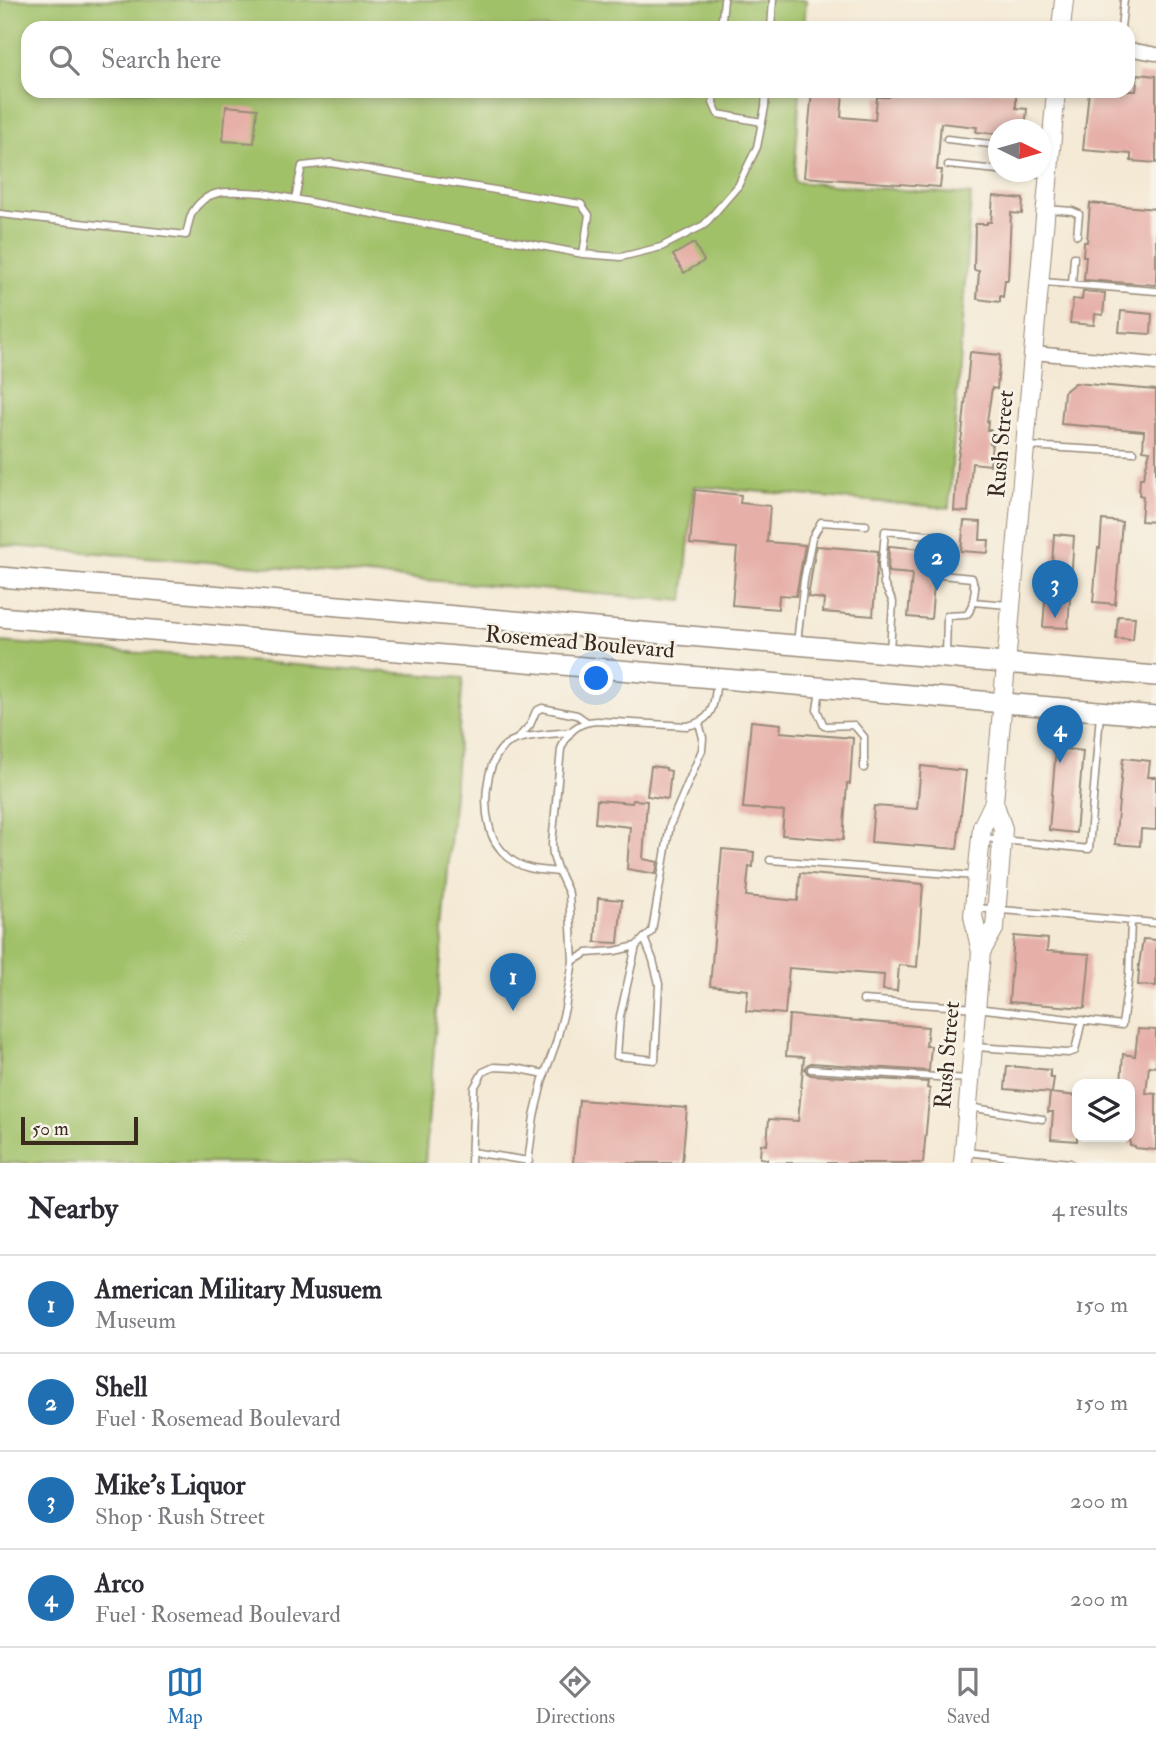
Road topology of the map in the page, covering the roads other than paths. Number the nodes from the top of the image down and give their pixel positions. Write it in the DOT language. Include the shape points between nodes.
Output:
graph roads {
  1 [pos="724,0"];
  2 [pos="773,0"];
  3 [pos="1064,0"];
  4 [pos="1124,0"];
  5 [pos="722,21"];
  6 [pos="772,21"];
  7 [pos="1062,21"];
  8 [pos="1122,21"];
  9 [pos="1135,50"];
  10 [pos="1156,54"];
  11 [pos="713,98"];
  12 [pos="765,98"];
  13 [pos="1055,98"];
  14 [pos="1051,120"];
  15 [pos="762,122"];
  16 [pos="947,139"];
  17 [pos="988,144"];
  18 [pos="948,165"];
  19 [pos="988,169"];
  20 [pos="1047,182"];
  21 [pos="295,199"];
  22 [pos="1045,209"];
  23 [pos="0,214"];
  24 [pos="1077,235"];
  25 [pos="583,254"];
  26 [pos="1074,257"];
  27 [pos="1039,282"];
  28 [pos="1072,284"];
  29 [pos="1156,291"];
  30 [pos="1033,353"];
  31 [pos="1156,365"];
  32 [pos="1025,446"];
  33 [pos="1134,452"];
  34 [pos="866,525"];
  35 [pos="0,577"];
  36 [pos="973,602"];
  37 [pos="1012,606"];
  38 [pos="0,617"];
  39 [pos="797,645"];
  40 [pos="890,653"];
  41 [pos="946,658"];
  42 [pos="1007,663"];
  43 [pos="1156,676"];
  44 [pos="717,678"];
  45 [pos="821,687"];
  46 [pos="1003,704"];
  47 [pos="1100,712"];
  48 [pos="1156,716"];
  49 [pos="587,722"];
  50 [pos="699,723"];
  51 [pos="570,732"];
  52 [pos="517,739"];
  53 [pos="864,768"];
  54 [pos="994,802"];
  55 [pos="981,838"];
  56 [pos="1002,841"];
  57 [pos="770,860"];
  58 [pos="559,872"];
  59 [pos="977,876"];
  60 [pos="974,908"];
  61 [pos="996,909"];
  62 [pos="1131,920"];
  63 [pos="1156,923"];
  64 [pos="644,938"];
  65 [pos="636,946"];
  66 [pos="981,952"];
  67 [pos="573,961"];
  68 [pos="863,1000"];
  69 [pos="976,1008"];
  70 [pos="1082,1020"];
  71 [pos="973,1047"];
  72 [pos="811,1069"];
  73 [pos="545,1074"];
  74 [pos="970,1080"];
  75 [pos="967,1107"];
  76 [pos="1042,1119"];
  77 [pos="472,1152"];
  78 [pos="963,1158"];
  79 [pos="529,1162"];
  80 [pos="471,1163"];
  81 [pos="1070,1163"];
  1 -- 5 [label="lane"];
  2 -- 6 [label="lane"];
  3 -- 7 [label="street"];
  4 -- 8 [label="lane"];
  9 -- 10 [label="street"];
  11 -- 15 [label="lane" via="718,114"];
  12 -- 15 [label="lane"];
  13 -- 14 [label="street, Rush Street"];
  15 -- 25 [label="lane" via="757,147 738,186 704,225 661,247 621,257"];
  16 -- 17 [label="lane"];
  18 -- 19 [label="lane"];
  20 -- 22 [label="street, Rush Street"];
  21 -- 23 [label="lane" via="219,191 206,197 192,214 186,235"];
  21 -- 25 [label="lane"];
  21 -- 25 [label="lane" via="302,166 330,163 581,204 589,215"];
  22 -- 24 [label="lane" via="1079,214"];
  22 -- 27 [label="street, Rush Street"];
  26 -- 28 [label="lane"];
  27 -- 28 [label="lane"];
  27 -- 30 [label="street, Rush Street"];
  28 -- 29 [label="lane"];
  30 -- 31 [label="street"];
  30 -- 32 [label="street, Rush Street"];
  32 -- 33 [label="lane"];
  32 -- 37 [label="street, Rush Street"];
  34 -- 39 [label="lane" via="821,522 812,538"];
  35 -- 39 [label="main road, Rosemead Boulevard"];
  36 -- 37 [label="lane"];
  36 -- 40 [label="lane" via="971,578 941,575 940,536 885,531 884,584 893,602"];
  36 -- 41 [label="lane" via="966,615 947,616"];
  37 -- 42 [label="street, Rush Street"];
  38 -- 44 [label="main road, Rosemead Boulevard"];
  39 -- 40 [label="main road, Rosemead Boulevard"];
  40 -- 41 [label="main road, Rosemead Boulevard"];
  41 -- 42 [label="main road, Rosemead Boulevard"];
  42 -- 43 [label="main road, Rosemead Boulevard"];
  42 -- 46 [label="street, Rush Street"];
  44 -- 45 [label="main road, Rosemead Boulevard"];
  44 -- 50 [label="lane" via="710,713"];
  45 -- 46 [label="main road, Rosemead Boulevard"];
  45 -- 53 [label="lane" via="817,710 824,726 854,725 864,737"];
  46 -- 47 [label="main road, Rosemead Boulevard"];
  46 -- 54 [label="street, Rush Street"];
  47 -- 48 [label="main road, Rosemead Boulevard"];
  47 -- 56 [label="lane" via="1089,849"];
  49 -- 50 [label="lane"];
  49 -- 51 [label="lane"];
  49 -- 52 [label="lane" via="542,708"];
  50 -- 64 [label="lane" via="702,750 670,825 652,931"];
  51 -- 52 [label="lane"];
  51 -- 58 [label="lane" via="561,749 552,844"];
  52 -- 58 [label="lane" via="493,761 488,824 495,843 508,858 532,869"];
  54 -- 55 [label="street, Rush Street"];
  54 -- 56 [label="street, Rush Street"];
  55 -- 56 [label="lane"];
  55 -- 59 [label="street, Rush Street"];
  56 -- 61 [label="street, Rush Street"];
  57 -- 59 [label="lane"];
  58 -- 67 [label="lane" via="569,894"];
  59 -- 60 [label="street, Rush Street"];
  60 -- 61 [label="lane"];
  60 -- 66 [label="street, Rush Street"];
  61 -- 62 [label="lane"];
  61 -- 66 [label="street, Rush Street" via="995,927"];
  62 -- 63 [label="lane"];
  62 -- 70 [label="lane" via="1122,1025"];
  64 -- 65 [label="lane"];
  64 -- 65 [label="lane" via="659,984 655,1060 617,1056 620,1016"];
  65 -- 67 [label="lane" via="587,953"];
  66 -- 69 [label="street, Rush Street"];
  67 -- 73 [label="lane" via="565,1008"];
  68 -- 69 [label="lane"];
  69 -- 70 [label="lane"];
  69 -- 71 [label="street, Rush Street"];
  70 -- 71 [label="lane" via="1075,1051 1068,1053"];
  71 -- 74 [label="street, Rush Street"];
  72 -- 74 [label="lane"];
  73 -- 77 [label="lane" via="494,1067 482,1072 474,1088"];
  73 -- 79 [label="lane"];
  74 -- 75 [label="street, Rush Street"];
  75 -- 76 [label="lane"];
  75 -- 78 [label="street, Rush Street"];
  77 -- 79 [label="lane"];
  77 -- 80 [label="lane"];
  78 -- 81 [label="lane"];
}
